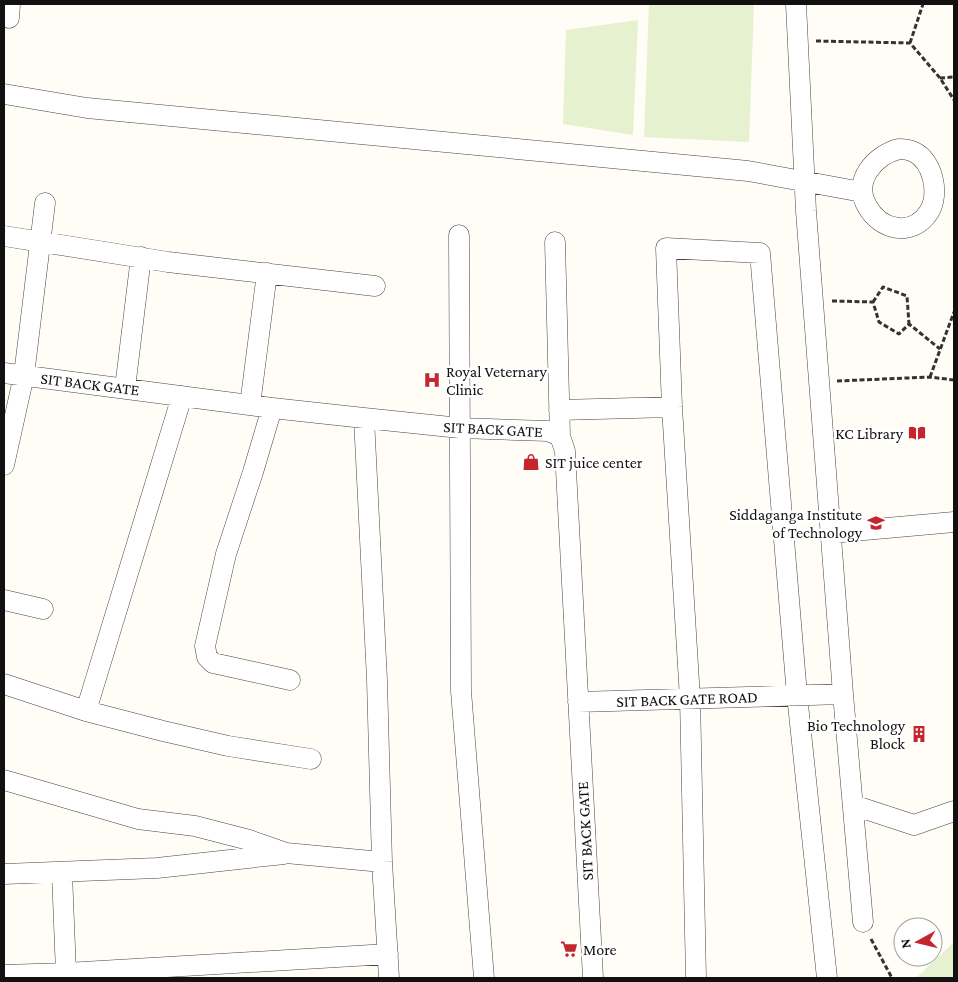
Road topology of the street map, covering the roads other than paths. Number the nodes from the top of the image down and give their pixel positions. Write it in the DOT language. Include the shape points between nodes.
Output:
graph roads {
  1 [pos="796,4"];
  2 [pos="4,94"];
  3 [pos="804,181"];
  4 [pos="862,192"];
  5 [pos="45,203"];
  6 [pos="459,235"];
  7 [pos="4,236"];
  8 [pos="40,242"];
  9 [pos="555,242"];
  10 [pos="140,257"];
  11 [pos="267,273"];
  12 [pos="375,286"];
  13 [pos="4,373"];
  14 [pos="24,375"];
  15 [pos="125,388"];
  16 [pos="182,396"];
  17 [pos="250,405"];
  18 [pos="672,407"];
  19 [pos="272,408"];
  20 [pos="559,410"];
  21 [pos="364,418"];
  22 [pos="460,428"];
  23 [pos="560,436"];
  24 [pos="4,466"];
  25 [pos="954,522"];
  26 [pos="831,533"];
  27 [pos="4,600"];
  28 [pos="43,610"];
  29 [pos="290,680"];
  30 [pos="4,684"];
  31 [pos="843,694"];
  32 [pos="796,695"];
  33 [pos="690,698"];
  34 [pos="578,702"];
  35 [pos="86,711"];
  36 [pos="311,759"];
  37 [pos="4,780"];
  38 [pos="853,804"];
  39 [pos="954,811"];
  40 [pos="286,854"];
  41 [pos="382,862"];
  42 [pos="62,873"];
  43 [pos="4,874"];
  44 [pos="863,922"];
  45 [pos="388,954"];
  46 [pos="66,973"];
  47 [pos="6,976"];
  48 [pos="389,978"];
  49 [pos="484,978"];
  50 [pos="593,978"];
  51 [pos="696,978"];
  52 [pos="827,978"];
  1 -- 3 [label="street"];
  2 -- 3 [label="street" via="87,108 748,171"];
  3 -- 4 [label="street"];
  3 -- 26 [label="street"];
  5 -- 8 [label="street"];
  6 -- 22 [label="street"];
  7 -- 8 [label="street"];
  8 -- 10 [label="street"];
  8 -- 14 [label="street"];
  9 -- 20 [label="street"];
  10 -- 11 [label="street"];
  10 -- 15 [label="street"];
  11 -- 12 [label="street"];
  11 -- 17 [label="street"];
  13 -- 14 [label="street, SIT BACK GATE"];
  14 -- 15 [label="street, SIT BACK GATE"];
  14 -- 24 [label="street"];
  15 -- 16 [label="street, SIT BACK GATE"];
  16 -- 17 [label="street, SIT BACK GATE"];
  16 -- 35 [label="street"];
  17 -- 19 [label="street, SIT BACK GATE"];
  18 -- 20 [label="street"];
  18 -- 32 [label="street" via="666,248 760,253"];
  18 -- 33 [label="street"];
  19 -- 21 [label="street, SIT BACK GATE"];
  19 -- 29 [label="street" via="226,554 204,646 213,663"];
  20 -- 23 [label="street"];
  21 -- 22 [label="street, SIT BACK GATE"];
  21 -- 41 [label="street"];
  22 -- 23 [label="street, SIT BACK GATE" via="548,431"];
  22 -- 49 [label="street" via="462,691"];
  23 -- 34 [label="street, SIT BACK GATE" via="565,451"];
  25 -- 26 [label="street"];
  26 -- 31 [label="street"];
  27 -- 28 [label="street"];
  30 -- 35 [label="street"];
  31 -- 32 [label="street, SIT BACK GATE ROAD"];
  31 -- 38 [label="street"];
  32 -- 33 [label="street, SIT BACK GATE ROAD"];
  32 -- 52 [label="street"];
  33 -- 34 [label="street, SIT BACK GATE ROAD"];
  33 -- 51 [label="street"];
  34 -- 50 [label="street, SIT BACK GATE"];
  35 -- 36 [label="street" via="228,746"];
  37 -- 40 [label="street" via="138,819 195,826 249,840"];
  38 -- 39 [label="street" via="914,825"];
  38 -- 44 [label="street"];
  40 -- 41 [label="street"];
  40 -- 42 [label="street" via="157,868"];
  41 -- 45 [label="street"];
  42 -- 43 [label="street"];
  42 -- 46 [label="street"];
  45 -- 46 [label="street"];
  45 -- 48 [label="street"];
  46 -- 47 [label="street"];
}
